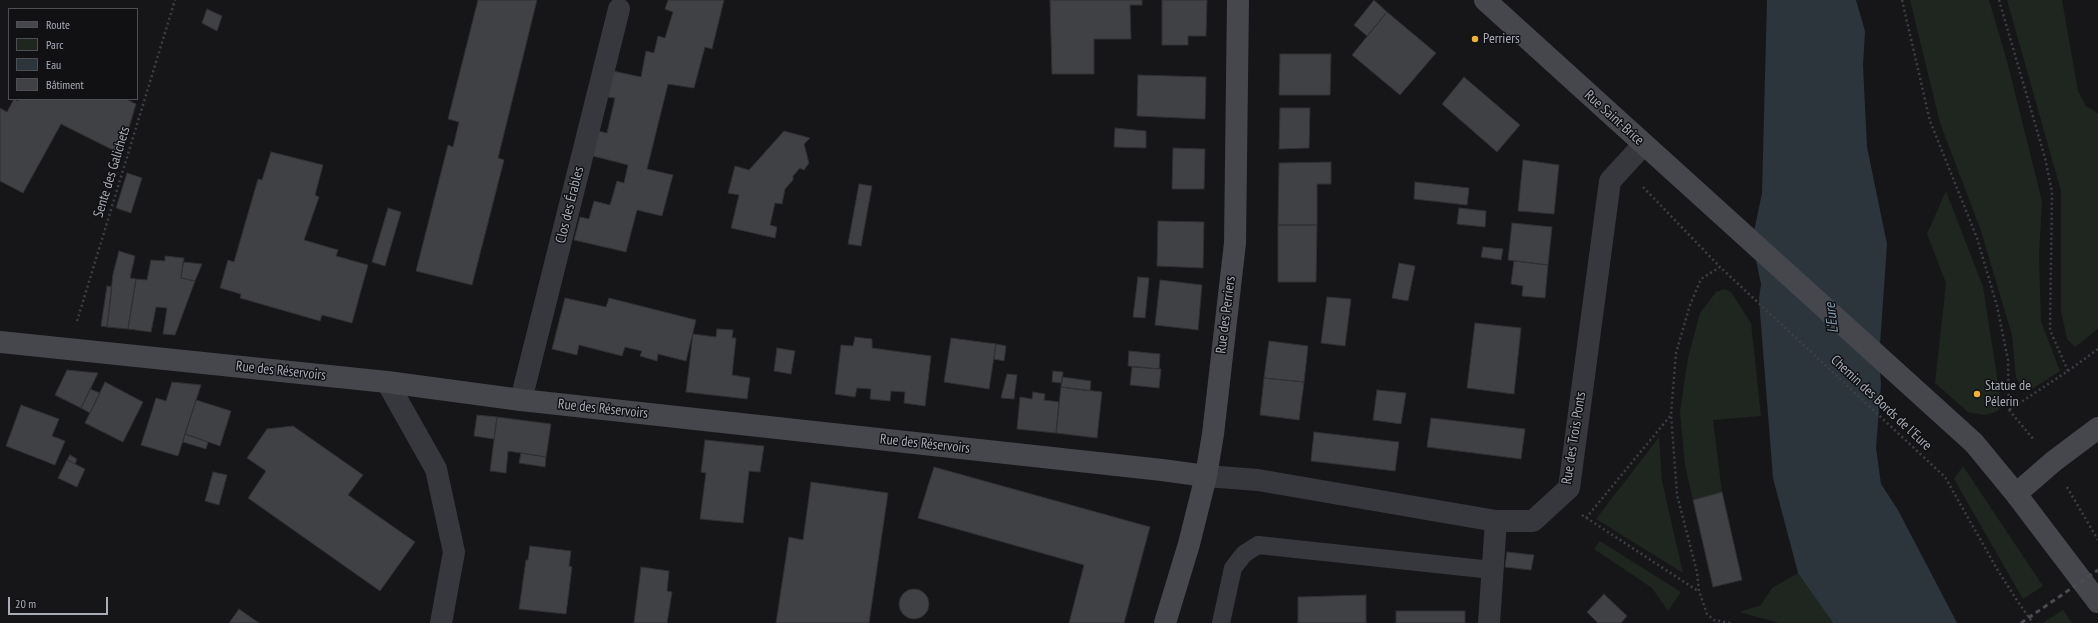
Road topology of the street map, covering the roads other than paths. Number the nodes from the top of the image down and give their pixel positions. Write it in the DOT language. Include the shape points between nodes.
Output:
graph roads {
  1 [pos="1238,0"];
  2 [pos="1484,0"];
  3 [pos="619,9"];
  4 [pos="1643,145"];
  5 [pos="0,342"];
  6 [pos="387,382"];
  7 [pos="521,400"];
  8 [pos="2098,428"];
  9 [pos="1206,476"];
  10 [pos="2016,494"];
  11 [pos="1496,521"];
  12 [pos="1492,570"];
  13 [pos="2098,602"];
  14 [pos="441,623"];
  15 [pos="1167,623"];
  16 [pos="1221,623"];
  17 [pos="1489,623"];
  1 -- 9 [label="street, Rue des Perriers" via="1235,243"];
  2 -- 4 [label="street, Rue Saint-Brice"];
  3 -- 7 [label="street, Clos des Érables"];
  4 -- 10 [label="street, Rue Saint-Brice" via="1974,443"];
  4 -- 11 [label="street, Rue des Trois Ponts" via="1610,181 1569,488 1533,521"];
  5 -- 6 [label="street, Rue des Réservoirs"];
  6 -- 7 [label="street, Rue des Réservoirs"];
  6 -- 14 [label="street" via="436,468 454,552"];
  7 -- 9 [label="street, Rue des Réservoirs"];
  8 -- 10 [label="street"];
  9 -- 11 [label="street, Rue des Trois Ponts" via="1258,480"];
  9 -- 15 [label="street, Rue des Perriers"];
  10 -- 13 [label="street, Rue Saint-Brice"];
  11 -- 12 [label="street"];
  12 -- 16 [label="lane" via="1258,545 1244,554 1233,568"];
  12 -- 17 [label="street"];
}
